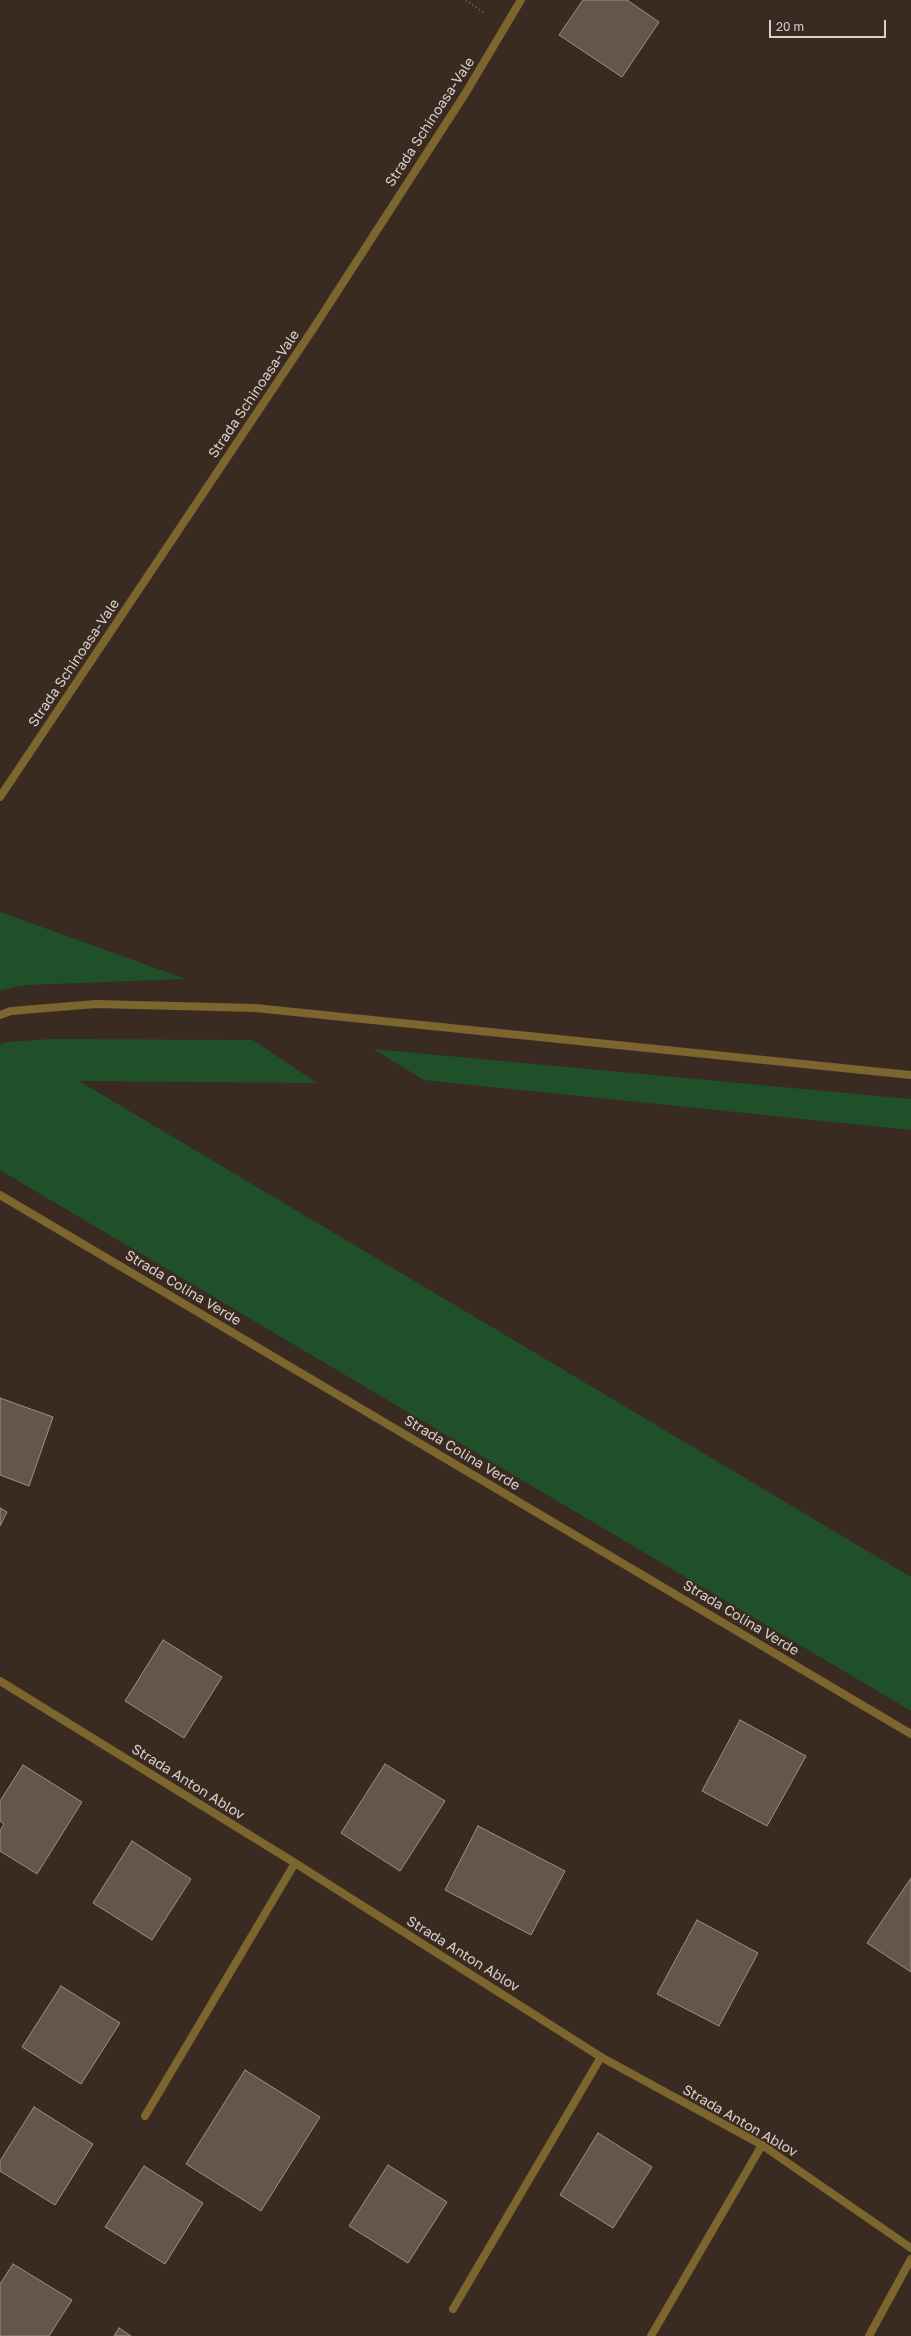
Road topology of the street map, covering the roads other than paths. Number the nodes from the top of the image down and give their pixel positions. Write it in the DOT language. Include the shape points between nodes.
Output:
graph roads {
  1 [pos="521,0"];
  2 [pos="0,797"];
  3 [pos="0,1015"];
  4 [pos="911,1074"];
  5 [pos="0,1195"];
  6 [pos="0,1681"];
  7 [pos="911,1734"];
  8 [pos="295,1863"];
  9 [pos="601,2057"];
  10 [pos="145,2116"];
  11 [pos="762,2145"];
  12 [pos="911,2248"];
  13 [pos="911,2259"];
  14 [pos="453,2309"];
  15 [pos="651,2336"];
  16 [pos="869,2336"];
  1 -- 2 [label="street, Strada Schinoasa-Vale" via="465,94 313,329"];
  3 -- 4 [label="street" via="11,1011 96,1004 255,1008"];
  5 -- 7 [label="street, Strada Colina Verde"];
  6 -- 8 [label="street, Strada Anton Ablov"];
  8 -- 9 [label="street, Strada Anton Ablov"];
  8 -- 10 [label="street"];
  9 -- 11 [label="street, Strada Anton Ablov"];
  9 -- 14 [label="street"];
  11 -- 12 [label="street, Strada Anton Ablov"];
  11 -- 15 [label="street"];
  13 -- 16 [label="street"];
}
